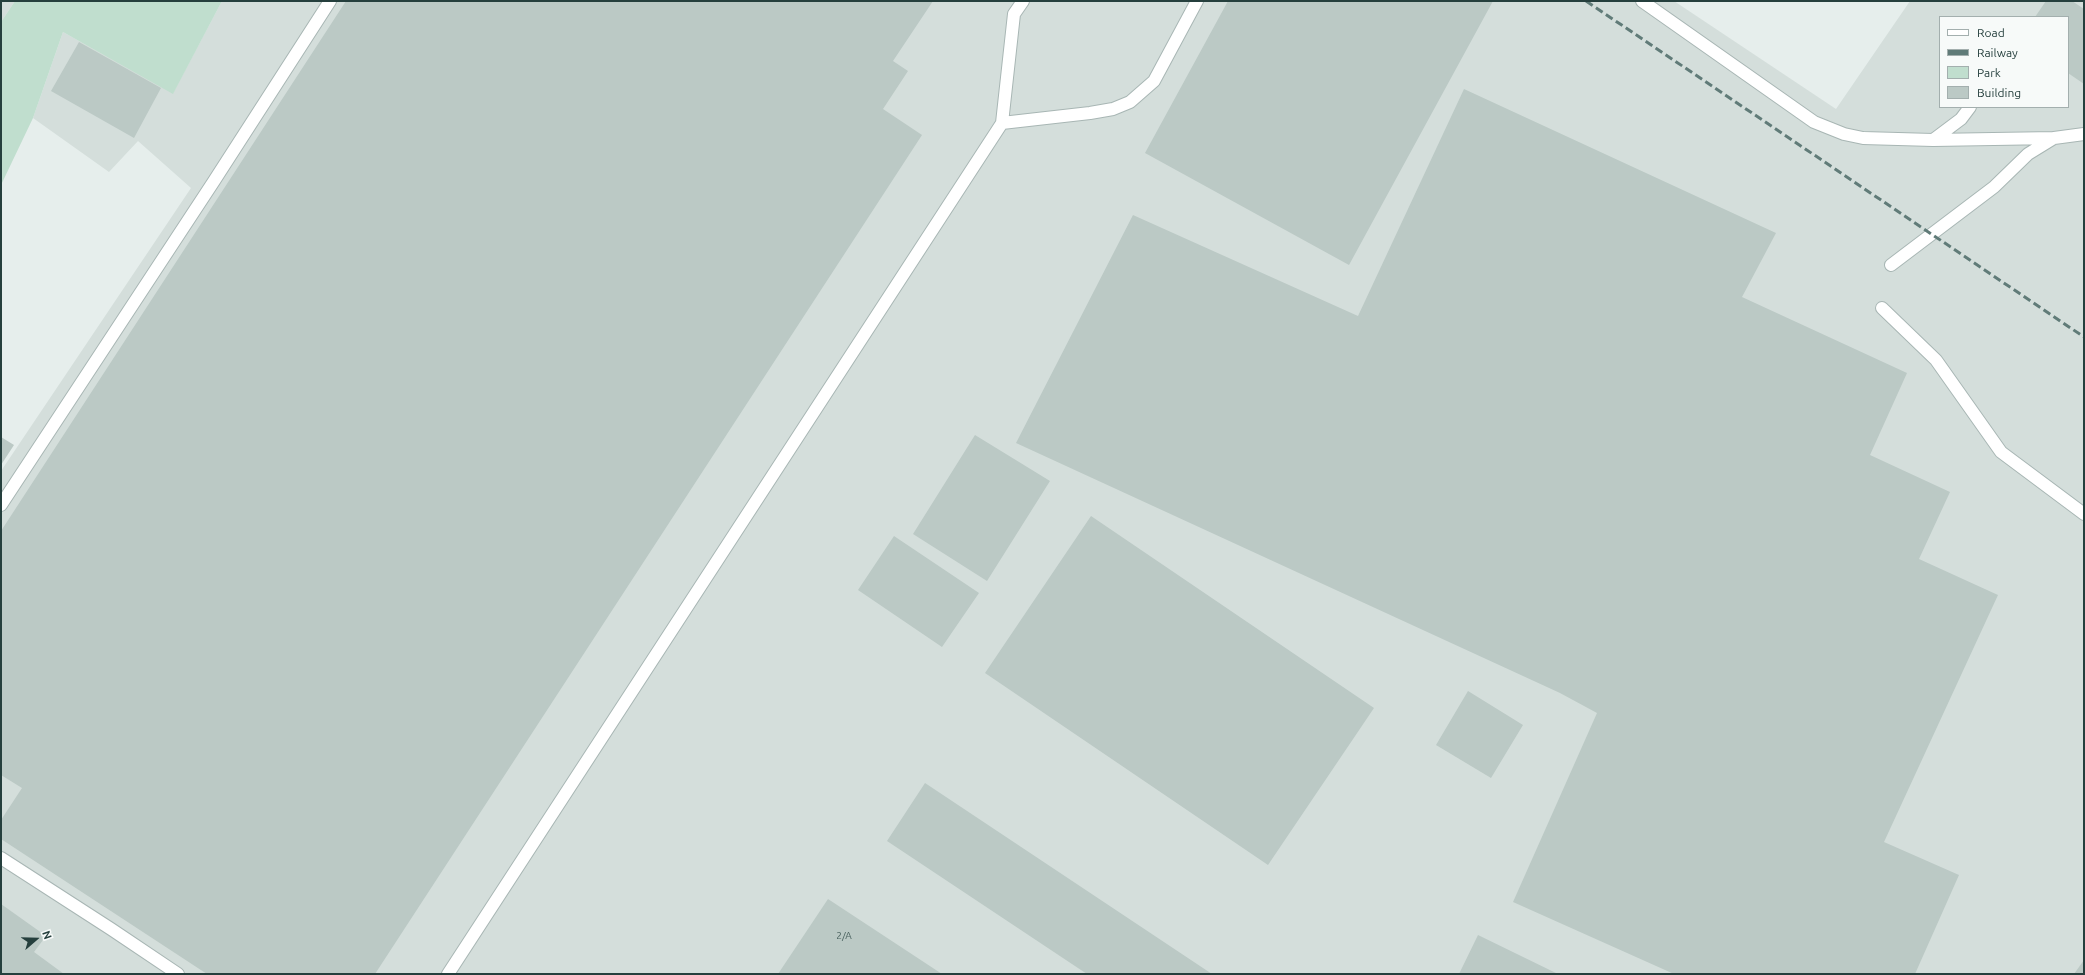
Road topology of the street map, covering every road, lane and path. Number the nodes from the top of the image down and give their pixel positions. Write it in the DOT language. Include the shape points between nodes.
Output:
graph roads {
  1 [pos="330,1"];
  2 [pos="1023,1"];
  3 [pos="1197,1"];
  4 [pos="1642,1"];
  5 [pos="1969,108"];
  6 [pos="1002,123"];
  7 [pos="2084,134"];
  8 [pos="2054,138"];
  9 [pos="1933,140"];
  10 [pos="1891,266"];
  11 [pos="1882,308"];
  12 [pos="1,505"];
  13 [pos="2084,514"];
  14 [pos="1,858"];
  15 [pos="178,974"];
  16 [pos="448,974"];
  1 -- 12 [label="lane"];
  2 -- 6 [label="lane" via="1014,14"];
  3 -- 6 [label="lane" via="1154,81 1130,102 1113,109 1090,113"];
  4 -- 9 [label="lane" via="1814,122 1844,134 1863,138"];
  5 -- 9 [label="lane" via="1961,119"];
  6 -- 16 [label="lane"];
  7 -- 8 [label="lane"];
  8 -- 9 [label="lane"];
  8 -- 10 [label="lane" via="2028,154 1994,187"];
  11 -- 13 [label="lane" via="1936,360 2001,452"];
  14 -- 15 [label="lane"];
}
